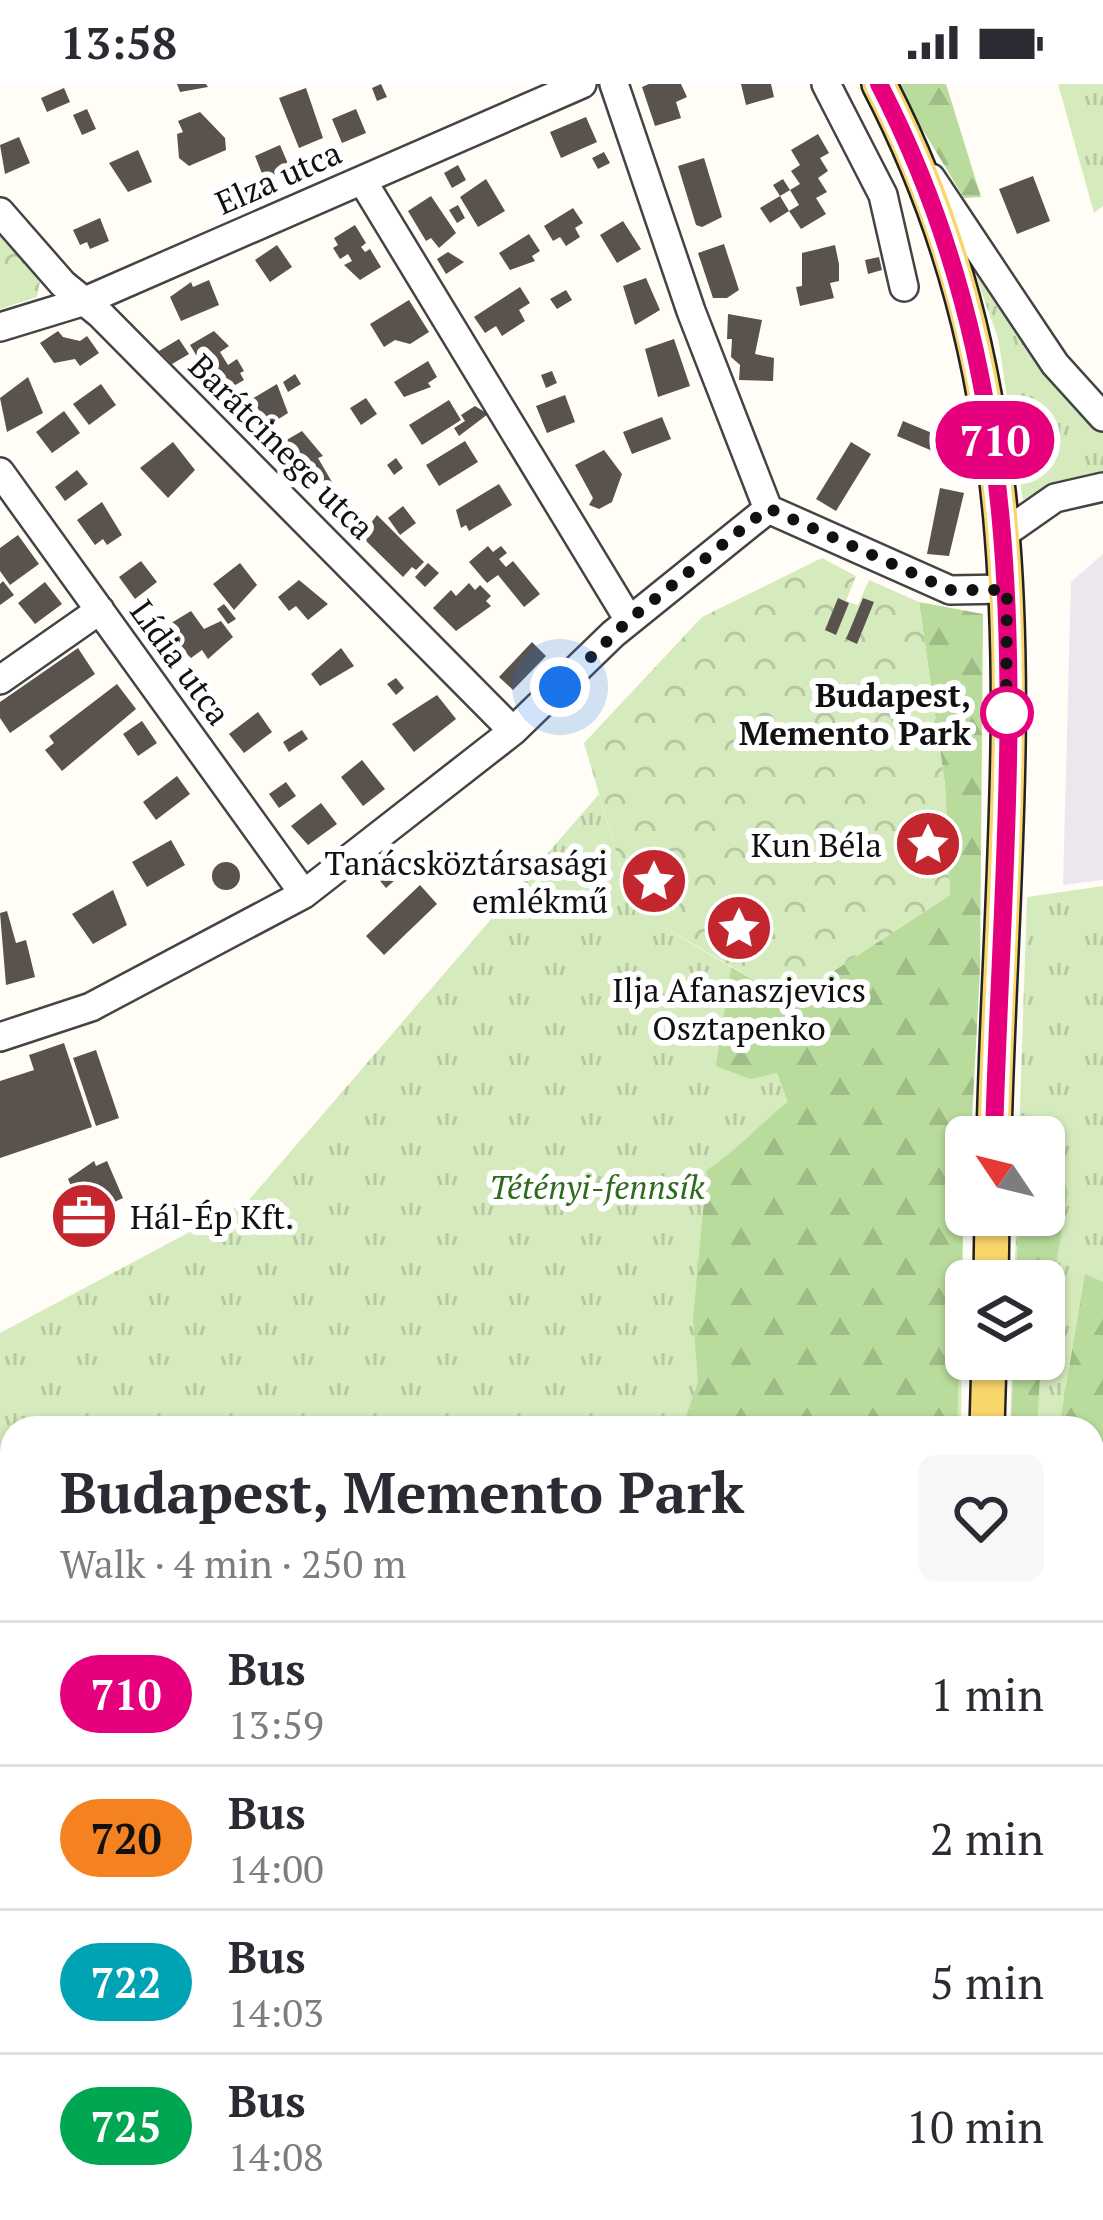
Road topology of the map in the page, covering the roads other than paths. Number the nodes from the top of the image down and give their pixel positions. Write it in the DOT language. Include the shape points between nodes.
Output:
graph roads {
  1 [pos="582,84"];
  2 [pos="614,84"];
  3 [pos="826,84"];
  4 [pos="879,84"];
  5 [pos="911,149"];
  6 [pos="362,180"];
  7 [pos="0,212"];
  8 [pos="904,287"];
  9 [pos="85,301"];
  10 [pos="0,327"];
  11 [pos="1103,417"];
  12 [pos="0,472"];
  13 [pos="1103,487"];
  14 [pos="768,508"];
  15 [pos="1005,533"];
  16 [pos="1007,590"];
  17 [pos="100,610"];
  18 [pos="629,620"];
  19 [pos="0,680"];
  20 [pos="513,731"];
  21 [pos="304,894"];
  22 [pos="0,1037"];
  23 [pos="994,1116"];
  24 [pos="988,1380"];
  25 [pos="987,1416"];
  1 -- 6 [label="street, Elza utca"];
  2 -- 14 [label="street"];
  3 -- 8 [label="street" via="883,195"];
  4 -- 5 [label="main road"];
  5 -- 11 [label="street" via="1055,364"];
  5 -- 15 [label="main road" via="969,313"];
  6 -- 9 [label="street, Elza utca"];
  6 -- 18 [label="street"];
  7 -- 9 [label="street, Barátcinege utca"];
  9 -- 10 [label="street, Elza utca"];
  9 -- 20 [label="street, Barátcinege utca"];
  12 -- 17 [label="street, Lídia utca"];
  13 -- 15 [label="street" via="1055,498"];
  14 -- 16 [label="street" via="950,590"];
  14 -- 18 [label="street"];
  15 -- 16 [label="main road"];
  16 -- 23 [label="main road"];
  17 -- 19 [label="street"];
  17 -- 21 [label="street, Lídia utca"];
  18 -- 20 [label="street"];
  20 -- 21 [label="street"];
  21 -- 22 [label="street" via="92,1007"];
  24 -- 25 [label="main road"];
}
